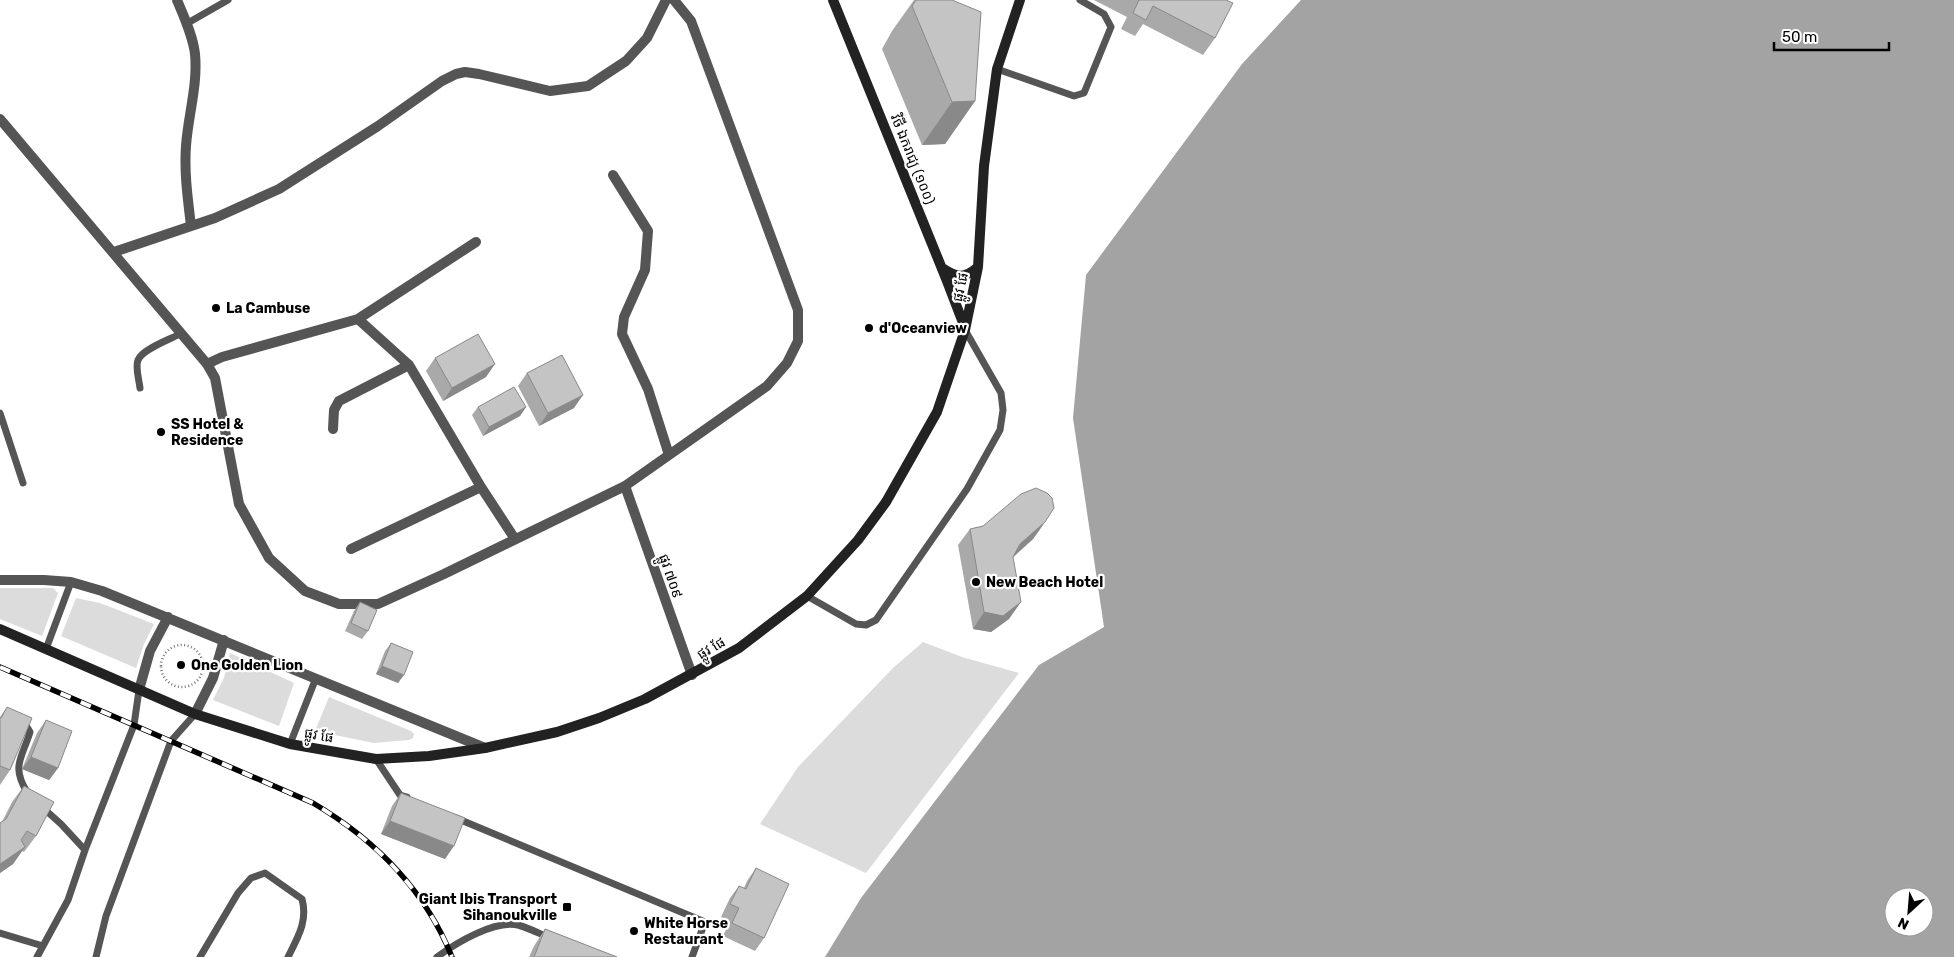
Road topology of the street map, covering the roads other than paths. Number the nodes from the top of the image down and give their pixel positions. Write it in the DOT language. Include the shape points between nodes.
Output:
graph roads {
  1 [pos="177,0"];
  2 [pos="228,0"];
  3 [pos="666,0"];
  4 [pos="674,0"];
  5 [pos="833,0"];
  6 [pos="1020,0"];
  7 [pos="1080,0"];
  8 [pos="186,24"];
  9 [pos="997,69"];
  10 [pos="0,119"];
  11 [pos="613,175"];
  12 [pos="191,226"];
  13 [pos="476,242"];
  14 [pos="114,252"];
  15 [pos="978,267"];
  16 [pos="942,268"];
  17 [pos="358,319"];
  18 [pos="965,330"];
  19 [pos="182,334"];
  20 [pos="207,364"];
  21 [pos="409,365"];
  22 [pos="140,388"];
  23 [pos="0,413"];
  24 [pos="333,429"];
  25 [pos="669,455"];
  26 [pos="23,483"];
  27 [pos="625,486"];
  28 [pos="481,487"];
  29 [pos="515,540"];
  30 [pos="351,549"];
  31 [pos="0,580"];
  32 [pos="71,582"];
  33 [pos="808,596"];
  34 [pos="168,617"];
  35 [pos="0,629"];
  36 [pos="224,640"];
  37 [pos="46,649"];
  38 [pos="692,675"];
  39 [pos="316,678"];
  40 [pos="139,690"];
  41 [pos="195,714"];
  42 [pos="16,715"];
  43 [pos="290,744"];
  44 [pos="485,748"];
  45 [pos="376,759"];
  46 [pos="418,802"];
  47 [pos="445,813"];
  48 [pos="86,850"];
  49 [pos="0,933"];
  50 [pos="560,941"];
  51 [pos="43,946"];
  52 [pos="37,957"];
  53 [pos="96,957"];
  54 [pos="200,957"];
  55 [pos="288,957"];
  56 [pos="437,957"];
  57 [pos="692,957"];
  1 -- 8 [label="street"];
  2 -- 8 [label="lane"];
  3 -- 12 [label="street" via="647,38 626,61 588,86 550,91 479,74 456,74 278,189"];
  4 -- 25 [label="street" via="695,30 798,310 798,341 787,363 768,386"];
  5 -- 16 [label="street, វិថី ឯករាជ្យ (១០០)"];
  6 -- 9 [label="street, ផ្លូវ ផែ"];
  7 -- 9 [label="lane" via="1104,14 1111,27 1084,93 1074,96"];
  8 -- 12 [label="street" via="195,54 186,146"];
  9 -- 15 [label="street, ផ្លូវ ផែ" via="984,166"];
  10 -- 14 [label="street"];
  11 -- 25 [label="street" via="648,231 645,270 624,317 622,334 648,389"];
  12 -- 14 [label="street"];
  13 -- 17 [label="street"];
  14 -- 19 [label="street"];
  15 -- 16 [label="street" via="970,275 960,276"];
  15 -- 18 [label="street, ផ្លូវ ផែ"];
  16 -- 18 [label="street, វិថី ឯករាជ្យ (១០០)"];
  17 -- 20 [label="street"];
  17 -- 21 [label="street"];
  18 -- 33 [label="street, ផ្លូវ ផែ" via="937,412 891,494 858,540"];
  18 -- 33 [label="lane" via="1001,393 1004,410 1000,430 966,490 876,620 866,625 856,624"];
  19 -- 20 [label="street"];
  19 -- 22 [label="lane" via="142,353 137,360"];
  20 -- 29 [label="street" via="215,378 239,504 269,558 305,591 339,604 378,604"];
  21 -- 24 [label="street" via="339,401 334,410"];
  21 -- 28 [label="street"];
  23 -- 26 [label="lane"];
  25 -- 27 [label="street"];
  27 -- 29 [label="street"];
  27 -- 38 [label="street, ផ្លូវ ៧០៩"];
  28 -- 29 [label="street"];
  28 -- 30 [label="street"];
  31 -- 32 [label="street"];
  32 -- 34 [label="street"];
  32 -- 37 [label="lane"];
  33 -- 38 [label="street, ផ្លូវ ផែ" via="739,648"];
  34 -- 36 [label="street"];
  34 -- 40 [label="street" via="150,651"];
  35 -- 37 [label="street, ផ្លូវ ផែ"];
  36 -- 39 [label="street"];
  36 -- 41 [label="street" via="213,678"];
  37 -- 40 [label="street, ផ្លូវ ផែ"];
  38 -- 44 [label="street, ផ្លូវ ផែ" via="599,718 557,732"];
  39 -- 43 [label="lane"];
  39 -- 44 [label="street"];
  40 -- 41 [label="street, ផ្លូវ ផែ"];
  40 -- 48 [label="lane" via="134,725"];
  41 -- 43 [label="street, ផ្លូវ ផែ"];
  41 -- 53 [label="lane" via="171,741 106,916"];
  42 -- 48 [label="lane" via="26,723 30,732 18,764 20,781 27,792"];
  43 -- 45 [label="street, ផ្លូវ ផែ"];
  44 -- 45 [label="street, ផ្លូវ ផែ"];
  45 -- 46 [label="lane" via="400,794"];
  47 -- 57 [label="lane" via="705,922"];
  48 -- 51 [label="lane" via="68,900"];
  49 -- 51 [label="lane"];
  50 -- 56 [label="lane" via="518,925 503,924 449,948"];
  51 -- 52 [label="lane"];
  54 -- 55 [label="lane" via="238,893 251,878 265,873 302,898 305,912"];
}
